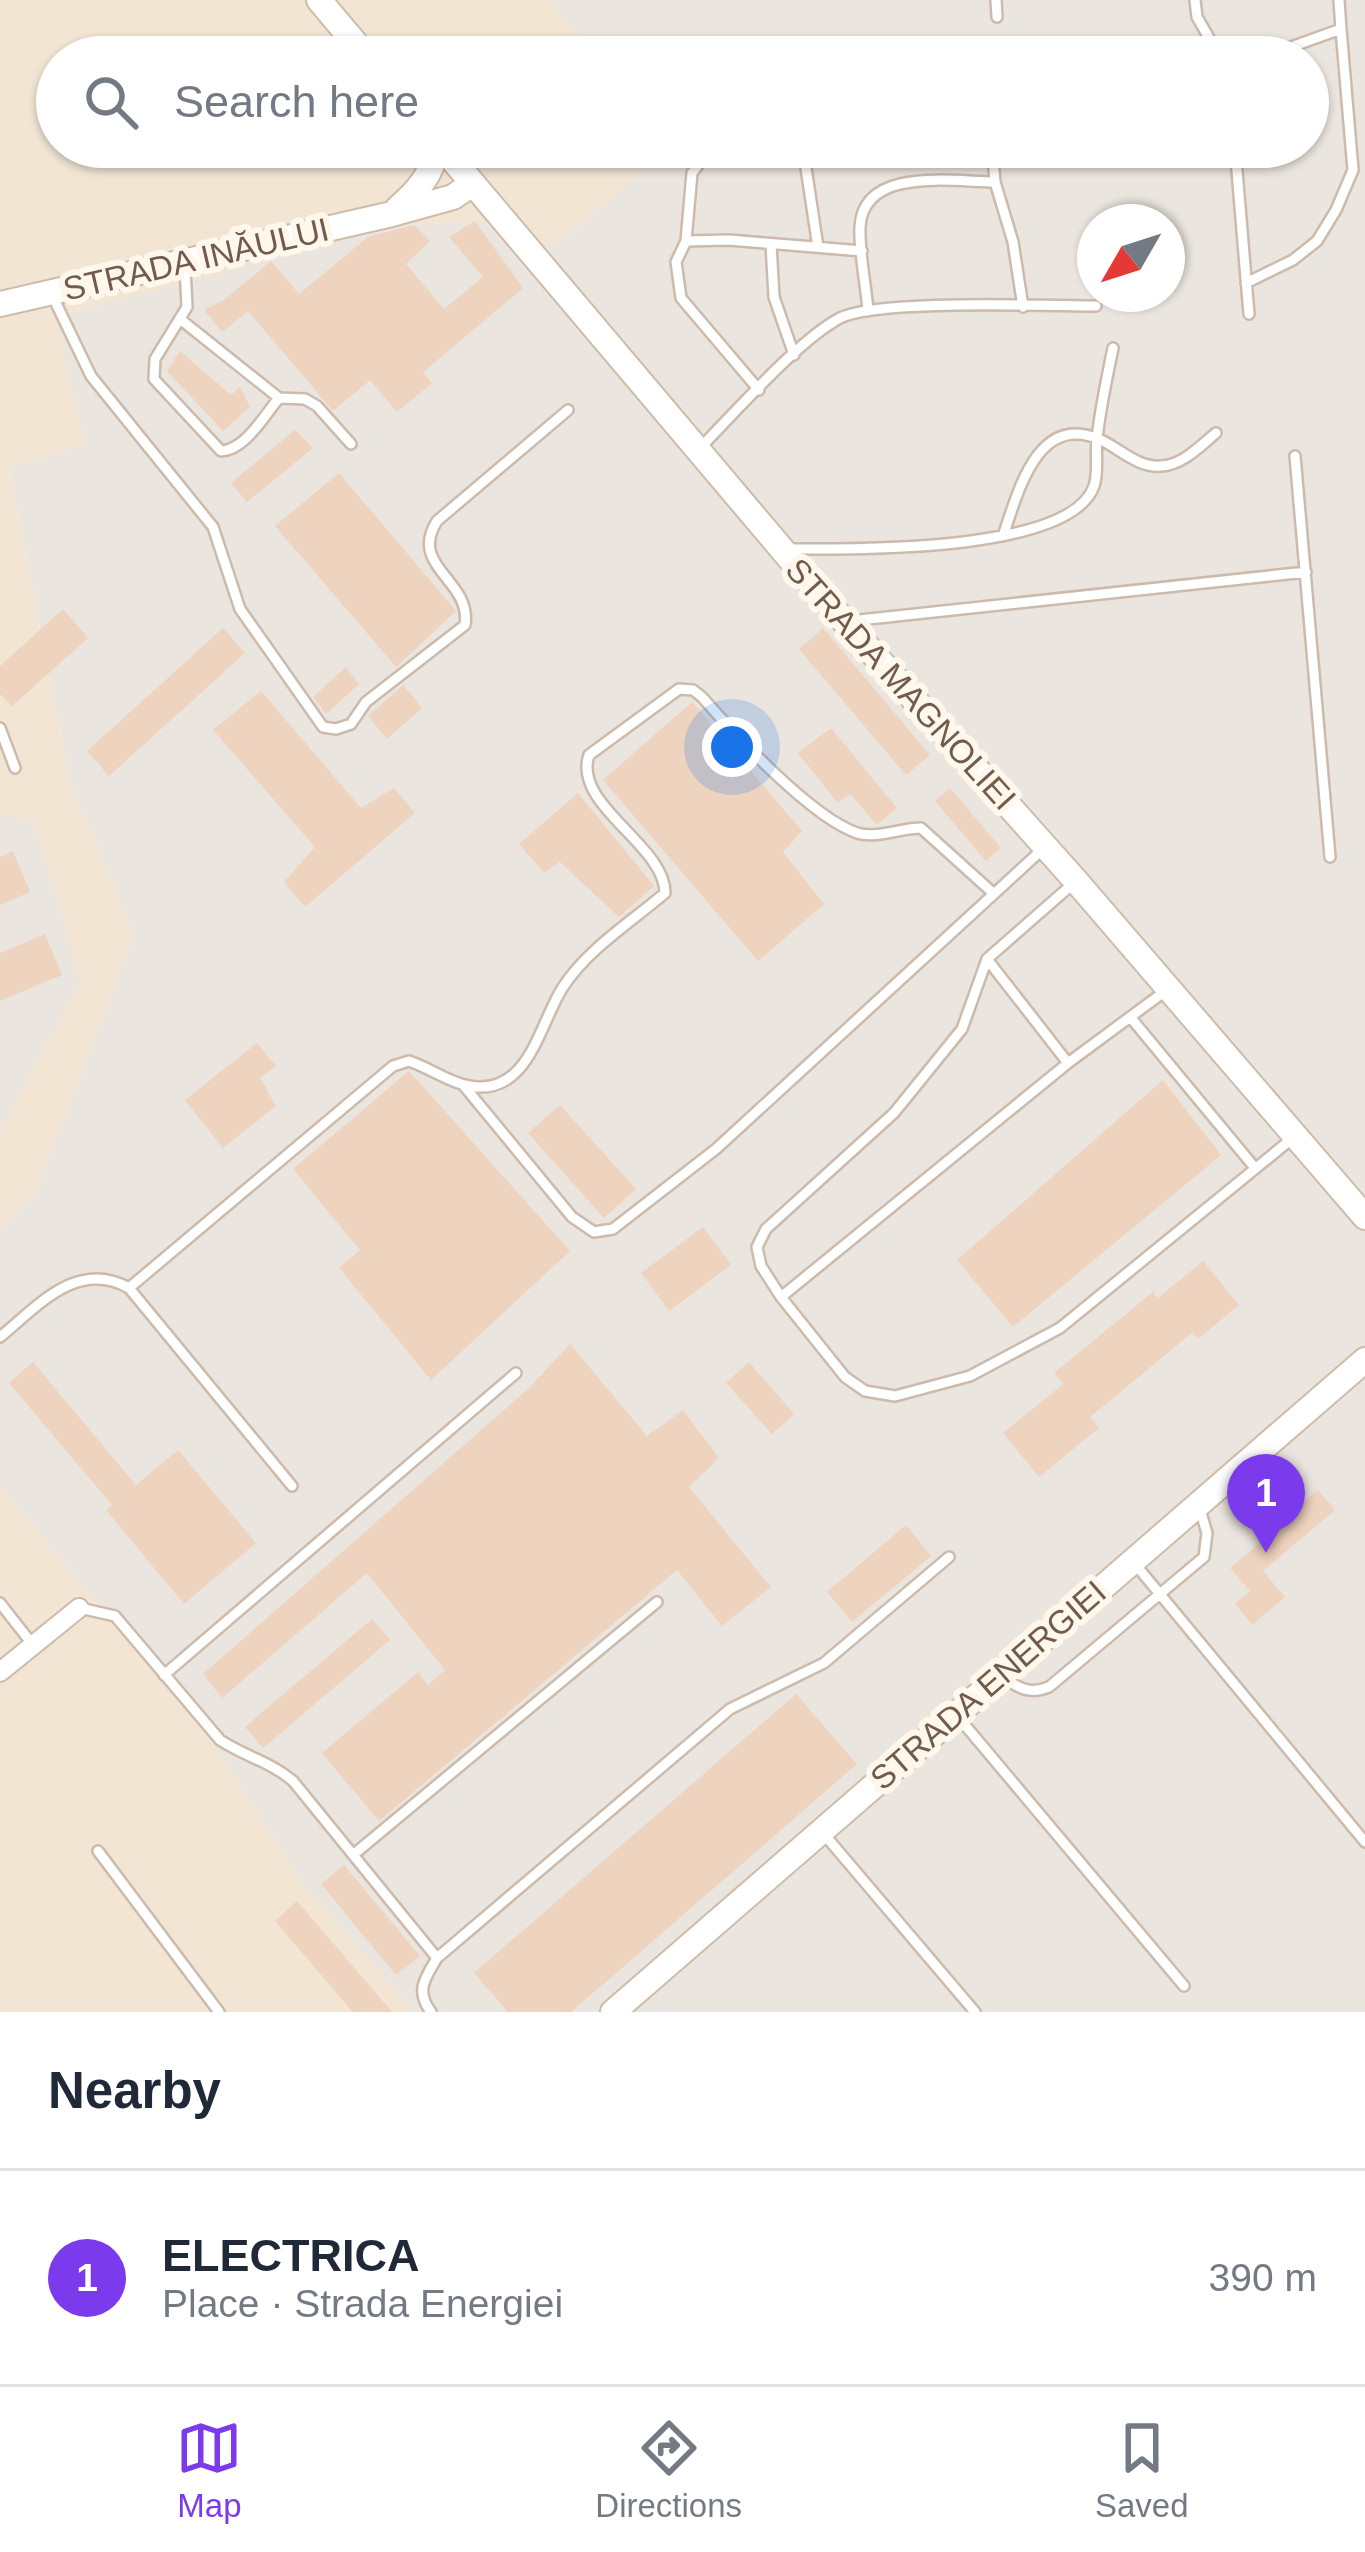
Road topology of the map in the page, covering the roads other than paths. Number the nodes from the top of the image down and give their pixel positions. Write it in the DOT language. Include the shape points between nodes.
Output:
graph roads {
  1 [pos="319,0"];
  2 [pos="996,0"];
  3 [pos="1195,0"];
  4 [pos="1339,0"];
  5 [pos="997,17"];
  6 [pos="1341,28"];
  7 [pos="349,36"];
  8 [pos="1208,36"];
  9 [pos="1319,36"];
  10 [pos="431,168"];
  11 [pos="458,168"];
  12 [pos="696,168"];
  13 [pos="806,168"];
  14 [pos="994,168"];
  15 [pos="1237,168"];
  16 [pos="995,182"];
  17 [pos="472,184"];
  18 [pos="392,214"];
  19 [pos="686,241"];
  20 [pos="771,244"];
  21 [pos="818,247"];
  22 [pos="862,251"];
  23 [pos="184,262"];
  24 [pos="1246,283"];
  25 [pos="50,292"];
  26 [pos="0,304"];
  27 [pos="1077,306"];
  28 [pos="1023,307"];
  29 [pos="868,311"];
  30 [pos="1249,314"];
  31 [pos="180,320"];
  32 [pos="1113,348"];
  33 [pos="794,356"];
  34 [pos="758,390"];
  35 [pos="279,398"];
  36 [pos="568,410"];
  37 [pos="1216,433"];
  38 [pos="1097,437"];
  39 [pos="351,444"];
  40 [pos="698,450"];
  41 [pos="1295,457"];
  42 [pos="1003,536"];
  43 [pos="782,549"];
  44 [pos="1306,572"];
  45 [pos="844,622"];
  46 [pos="0,728"];
  47 [pos="15,768"];
  48 [pos="1045,847"];
  49 [pos="1330,857"];
  50 [pos="1076,881"];
  51 [pos="993,893"];
  52 [pos="987,958"];
  53 [pos="1168,989"];
  54 [pos="1131,1018"];
  55 [pos="1068,1063"];
  56 [pos="462,1084"];
  57 [pos="1295,1136"];
  58 [pos="1256,1168"];
  59 [pos="1365,1217"];
  60 [pos="129,1288"];
  61 [pos="781,1297"];
  62 [pos="0,1337"];
  63 [pos="1365,1360"];
  64 [pos="516,1373"];
  65 [pos="292,1486"];
  66 [pos="1199,1506"];
  67 [pos="950,1557"];
  68 [pos="1132,1561"];
  69 [pos="1161,1594"];
  70 [pos="657,1602"];
  71 [pos="0,1603"];
  72 [pos="79,1608"];
  73 [pos="33,1645"];
  74 [pos="0,1672"];
  75 [pos="164,1675"];
  76 [pos="999,1675"];
  77 [pos="955,1714"];
  78 [pos="821,1831"];
  79 [pos="1365,1842"];
  80 [pos="98,1851"];
  81 [pos="353,1855"];
  82 [pos="437,1958"];
  83 [pos="1184,1986"];
  84 [pos="219,2012"];
  85 [pos="431,2012"];
  86 [pos="614,2012"];
  87 [pos="975,2012"];
  1 -- 7 [label="main road"];
  2 -- 5 [label="lane"];
  3 -- 8 [label="lane"];
  4 -- 6 [label="lane"];
  6 -- 9 [label="lane"];
  6 -- 24 [label="lane" via="1353,170 1316,241"];
  10 -- 18 [label="main road"];
  11 -- 17 [label="main road, STRADA MAGNOLIEI"];
  12 -- 19 [label="lane"];
  13 -- 21 [label="lane"];
  14 -- 16 [label="lane"];
  15 -- 24 [label="lane"];
  16 -- 22 [label="lane" via="884,188 866,203"];
  16 -- 28 [label="lane"];
  17 -- 18 [label="main road, STRADA INĂULUI"];
  17 -- 40 [label="main road, STRADA MAGNOLIEI"];
  18 -- 23 [label="main road, STRADA INĂULUI"];
  19 -- 20 [label="lane"];
  19 -- 34 [label="lane" via="676,262 681,298"];
  20 -- 21 [label="lane"];
  20 -- 33 [label="lane" via="774,297"];
  21 -- 22 [label="lane"];
  22 -- 29 [label="lane"];
  23 -- 25 [label="main road, STRADA INĂULUI"];
  23 -- 31 [label="lane" via="190,298"];
  24 -- 30 [label="lane"];
  25 -- 26 [label="main road, STRADA INĂULUI"];
  25 -- 36 [label="lane" via="91,376 213,526 240,609 323,727 352,724 366,702 466,626 463,599 436,564 428,535"];
  27 -- 28 [label="lane"];
  28 -- 29 [label="lane"];
  29 -- 33 [label="lane" via="842,317"];
  31 -- 35 [label="lane"];
  31 -- 35 [label="lane" via="155,359 154,379 221,451 241,443"];
  32 -- 38 [label="lane"];
  33 -- 34 [label="lane"];
  34 -- 40 [label="lane"];
  35 -- 39 [label="lane" via="317,406"];
  37 -- 38 [label="lane" via="1186,458 1159,467"];
  38 -- 42 [label="lane" via="1043,445"];
  38 -- 42 [label="lane" via="1094,486 1077,509"];
  40 -- 43 [label="main road, STRADA MAGNOLIEI"];
  41 -- 44 [label="lane"];
  42 -- 43 [label="lane" via="908,548"];
  43 -- 45 [label="main road, STRADA MAGNOLIEI"];
  44 -- 45 [label="lane"];
  44 -- 49 [label="lane"];
  45 -- 48 [label="main road, STRADA MAGNOLIEI"];
  46 -- 47 [label="lane"];
  48 -- 50 [label="main road, STRADA MAGNOLIEI"];
  48 -- 51 [label="lane"];
  50 -- 52 [label="lane"];
  50 -- 53 [label="main road, STRADA MAGNOLIEI"];
  51 -- 56 [label="lane" via="716,1149 613,1229 594,1232 572,1217"];
  51 -- 56 [label="lane" via="922,828 854,832 778,777 703,697 679,688 586,765 590,786 660,872 665,893 580,965 529,1061 495,1085"];
  52 -- 55 [label="lane"];
  52 -- 61 [label="lane" via="962,1029 894,1114 766,1229 760,1265"];
  53 -- 54 [label="lane"];
  53 -- 57 [label="main road, STRADA MAGNOLIEI"];
  54 -- 55 [label="lane"];
  54 -- 58 [label="lane"];
  55 -- 61 [label="lane"];
  56 -- 60 [label="lane" via="410,1061 393,1066"];
  57 -- 58 [label="lane"];
  57 -- 59 [label="main road, STRADA MAGNOLIEI"];
  58 -- 61 [label="lane" via="1060,1328 970,1376 896,1396 865,1391"];
  60 -- 62 [label="lane" via="112,1278 80,1278"];
  60 -- 65 [label="lane"];
  63 -- 66 [label="main road, STRADA ENERGIEI"];
  64 -- 75 [label="lane"];
  66 -- 68 [label="main road, STRADA ENERGIEI"];
  66 -- 69 [label="lane" via="1204,1557"];
  67 -- 82 [label="lane" via="824,1663 730,1709"];
  68 -- 69 [label="lane"];
  68 -- 76 [label="main road, STRADA ENERGIEI"];
  69 -- 76 [label="lane" via="1049,1687 1023,1690"];
  69 -- 79 [label="lane"];
  70 -- 81 [label="lane"];
  71 -- 73 [label="lane"];
  72 -- 73 [label="street"];
  72 -- 75 [label="lane" via="115,1616"];
  73 -- 74 [label="street"];
  75 -- 81 [label="lane" via="220,1740 292,1781"];
  76 -- 77 [label="main road, STRADA ENERGIEI"];
  77 -- 78 [label="main road, STRADA ENERGIEI"];
  77 -- 83 [label="lane"];
  78 -- 86 [label="main road, STRADA ENERGIEI"];
  78 -- 87 [label="lane"];
  80 -- 84 [label="lane"];
  81 -- 82 [label="lane"];
  82 -- 85 [label="lane" via="423,1982"];
}
